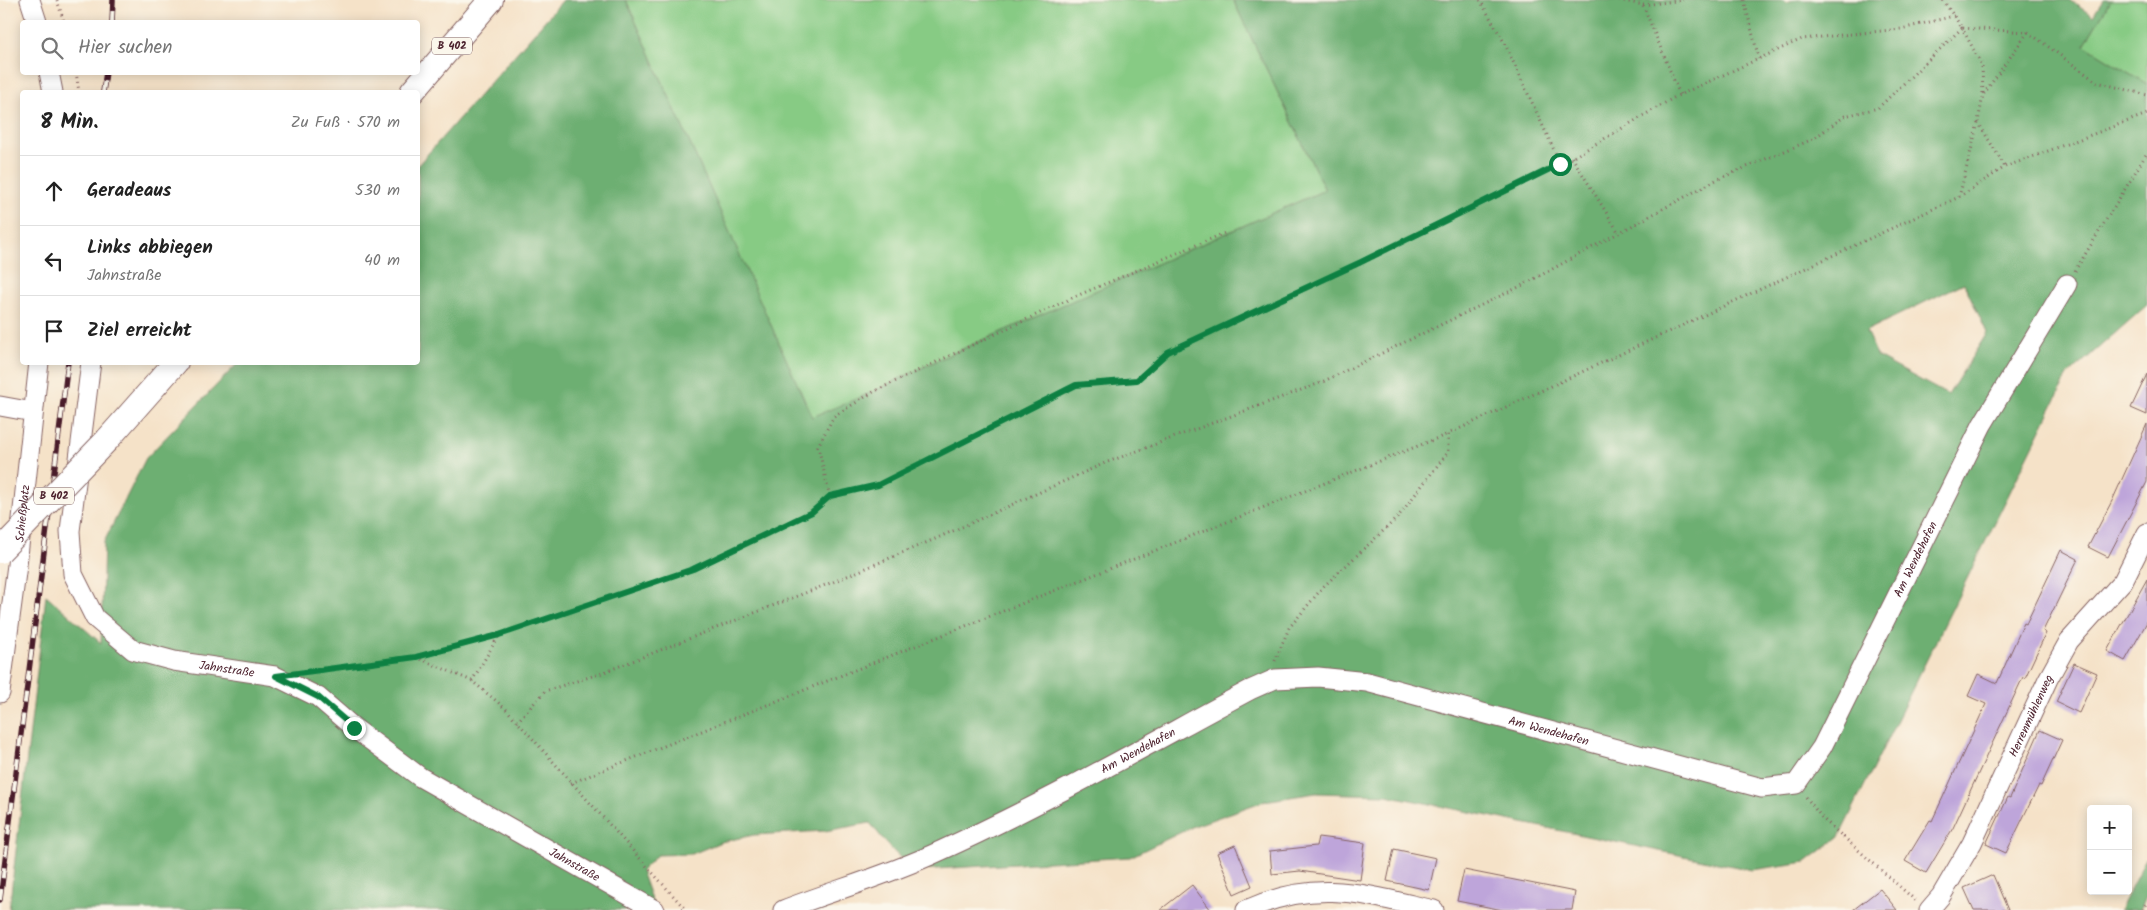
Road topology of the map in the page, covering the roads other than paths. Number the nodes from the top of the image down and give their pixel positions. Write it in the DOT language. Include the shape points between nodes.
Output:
graph roads {
  1 [pos="30,0"];
  2 [pos="491,0"];
  3 [pos="36,20"];
  4 [pos="50,75"];
  5 [pos="53,90"];
  6 [pos="414,90"];
  7 [pos="2067,284"];
  8 [pos="39,365"];
  9 [pos="92,365"];
  10 [pos="173,365"];
  11 [pos="0,406"];
  12 [pos="33,412"];
  13 [pos="2147,533"];
  14 [pos="0,551"];
  15 [pos="0,693"];
  16 [pos="1924,907"];
  17 [pos="655,910"];
  18 [pos="783,910"];
  19 [pos="1246,910"];
  20 [pos="1434,910"];
  1 -- 3 [label="street"];
  2 -- 6 [label="main road, B 402"];
  4 -- 5 [label="street"];
  7 -- 18 [label="street, Am Wendehafen" via="1982,425 1822,747 1796,784 1762,788 1367,682 1318,677 1275,679 1039,804 939,852"];
  8 -- 12 [label="street, Schießplatz"];
  9 -- 17 [label="street, Jahnstraße" via="70,531 73,574 95,618 133,650 174,661 276,676 318,697 420,777"];
  10 -- 14 [label="main road, B 402, bridge" via="107,440"];
  11 -- 12 [label="street"];
  12 -- 15 [label="street, Schießplatz"];
  13 -- 16 [label="street, Herrenmühlenweg" via="2123,581 2069,641 2048,678 1972,843 1941,896"];
  19 -- 20 [label="street" via="1277,898 1314,891 1354,892"];
}
